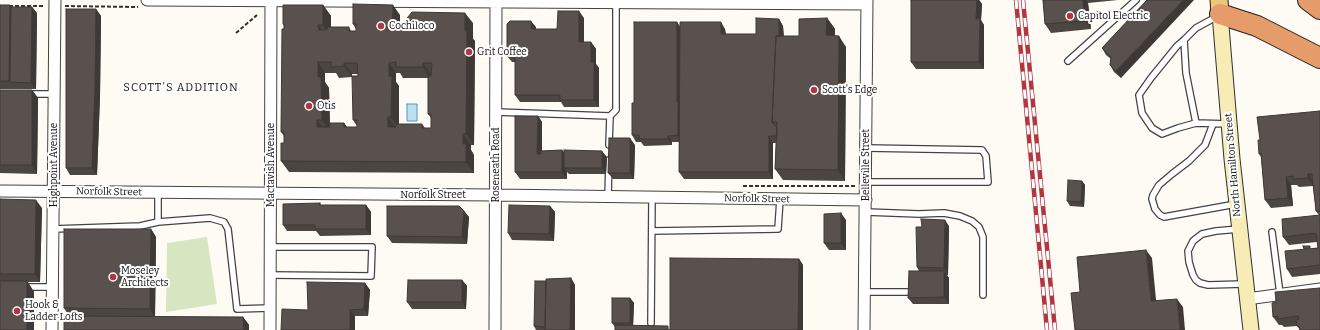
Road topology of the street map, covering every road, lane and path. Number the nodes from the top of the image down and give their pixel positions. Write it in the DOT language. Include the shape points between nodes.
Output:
graph roads {
  1 [pos="55,0"];
  2 [pos="148,0"];
  3 [pos="174,0"];
  4 [pos="271,0"];
  5 [pos="1136,0"];
  6 [pos="1308,0"];
  7 [pos="496,1"];
  8 [pos="616,2"];
  9 [pos="741,2"];
  10 [pos="867,2"];
  11 [pos="1220,7"];
  12 [pos="1320,8"];
  13 [pos="257,15"];
  14 [pos="236,33"];
  15 [pos="1184,40"];
  16 [pos="1320,58"];
  17 [pos="1068,61"];
  18 [pos="23,94"];
  19 [pos="54,94"];
  20 [pos="496,112"];
  21 [pos="610,116"];
  22 [pos="1196,123"];
  23 [pos="1213,124"];
  24 [pos="1229,124"];
  25 [pos="866,148"];
  26 [pos="866,182"];
  27 [pos="0,191"];
  28 [pos="53,191"];
  29 [pos="158,192"];
  30 [pos="271,194"];
  31 [pos="496,195"];
  32 [pos="608,197"];
  33 [pos="652,197"];
  34 [pos="780,199"];
  35 [pos="866,200"];
  36 [pos="1237,204"];
  37 [pos="866,212"];
  38 [pos="158,222"];
  39 [pos="53,229"];
  40 [pos="1239,229"];
  41 [pos="652,231"];
  42 [pos="1272,232"];
  43 [pos="270,246"];
  44 [pos="270,275"];
  45 [pos="15,287"];
  46 [pos="52,287"];
  47 [pos="1320,289"];
  48 [pos="1246,291"];
  49 [pos="865,292"];
  50 [pos="908,292"];
  51 [pos="1280,294"];
  52 [pos="983,295"];
  53 [pos="270,308"];
  54 [pos="651,323"];
  55 [pos="52,330"];
  56 [pos="270,330"];
  57 [pos="495,330"];
  58 [pos="864,330"];
  59 [pos="1250,330"];
  1 -- 19 [label="street, Highpoint Avenue"];
  2 -- 3 [label="street"];
  3 -- 4 [label="street"];
  4 -- 7 [label="street"];
  4 -- 30 [label="street, Mactavish Avenue"];
  5 -- 17 [label="lane"];
  6 -- 12 [label="highway"];
  7 -- 8 [label="street"];
  7 -- 20 [label="street, Roseneath Road"];
  8 -- 9 [label="street"];
  8 -- 21 [label="lane" via="616,110"];
  9 -- 10 [label="street"];
  10 -- 25 [label="street, Belleville Street"];
  11 -- 15 [label="lane"];
  11 -- 16 [label="highway"];
  11 -- 24 [label="street, North Hamilton Street"];
  13 -- 14 [label="path"];
  15 -- 22 [label="lane" via="1186,73"];
  15 -- 22 [label="lane" via="1139,95 1142,113 1152,128 1162,134"];
  18 -- 19 [label="lane"];
  19 -- 28 [label="street, Highpoint Avenue"];
  20 -- 21 [label="lane"];
  20 -- 31 [label="street, Roseneath Road"];
  21 -- 32 [label="lane"];
  22 -- 23 [label="lane"];
  23 -- 24 [label="lane"];
  23 -- 36 [label="lane" via="1205,145 1159,185 1153,194 1153,204 1164,217"];
  24 -- 36 [label="street, North Hamilton Street"];
  25 -- 26 [label="street, Belleville Street"];
  25 -- 26 [label="lane" via="982,150 986,156 988,182"];
  26 -- 35 [label="street, Belleville Street"];
  27 -- 28 [label="street, Norfolk Street"];
  28 -- 29 [label="street, Norfolk Street"];
  28 -- 39 [label="street, Highpoint Avenue"];
  29 -- 30 [label="street, Norfolk Street"];
  29 -- 38 [label="lane"];
  30 -- 31 [label="street, Norfolk Street"];
  30 -- 43 [label="street, Mactavish Avenue"];
  31 -- 32 [label="street, Norfolk Street"];
  31 -- 57 [label="street, Roseneath Road"];
  32 -- 33 [label="street, Norfolk Street"];
  33 -- 34 [label="street, Norfolk Street"];
  33 -- 41 [label="lane"];
  34 -- 35 [label="street, Norfolk Street"];
  34 -- 41 [label="lane" via="778,228"];
  35 -- 37 [label="street, Belleville Street"];
  36 -- 40 [label="street, North Hamilton Street"];
  37 -- 49 [label="street, Belleville Street"];
  37 -- 52 [label="lane" via="944,213 972,221 979,227 983,237"];
  38 -- 39 [label="lane" via="140,226"];
  38 -- 53 [label="lane" via="210,218 224,222 228,228 237,309"];
  39 -- 46 [label="street, Highpoint Avenue"];
  40 -- 48 [label="street, North Hamilton Street"];
  40 -- 48 [label="lane" via="1202,234 1190,245 1189,262 1196,280 1208,285"];
  41 -- 54 [label="lane"];
  42 -- 51 [label="lane"];
  43 -- 44 [label="street, Mactavish Avenue"];
  43 -- 44 [label="lane" via="372,247 371,276"];
  44 -- 53 [label="street, Mactavish Avenue"];
  45 -- 46 [label="lane"];
  46 -- 55 [label="street, Highpoint Avenue"];
  47 -- 51 [label="street"];
  48 -- 51 [label="street"];
  48 -- 59 [label="street, North Hamilton Street"];
  49 -- 50 [label="lane"];
  49 -- 58 [label="street, Belleville Street"];
  53 -- 56 [label="street, Mactavish Avenue"];
}
